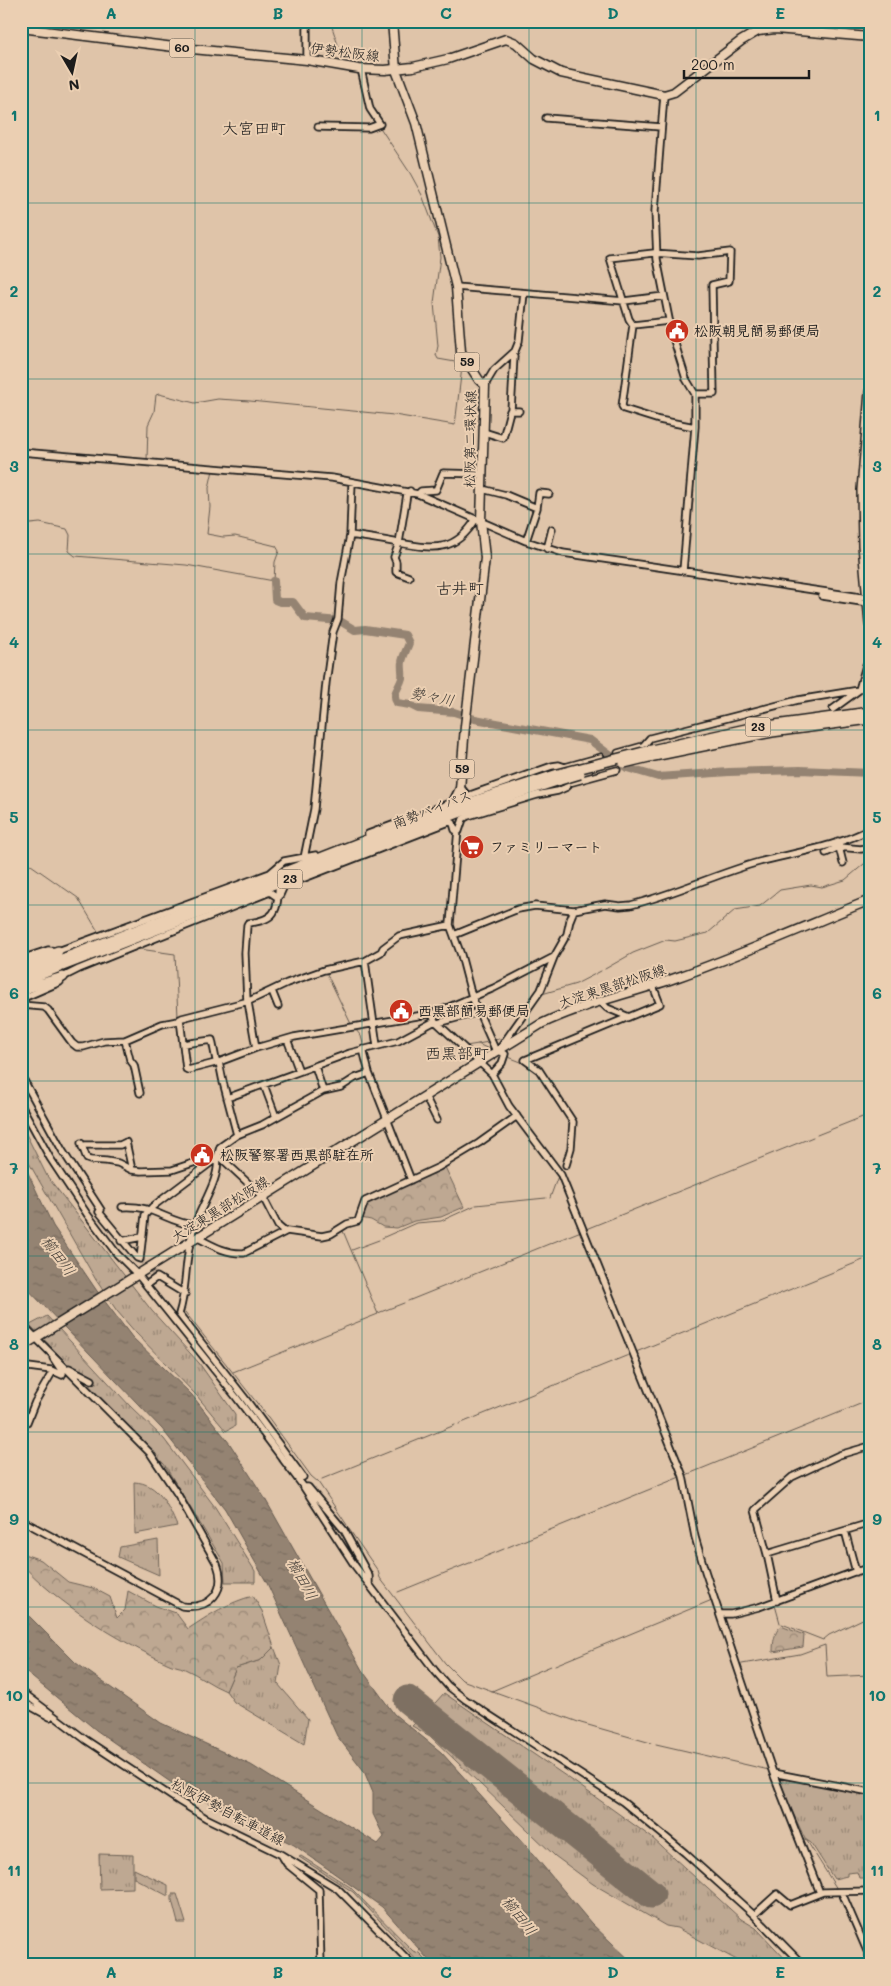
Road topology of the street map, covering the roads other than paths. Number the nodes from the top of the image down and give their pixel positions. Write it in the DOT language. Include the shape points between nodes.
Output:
graph roads {
  1 [pos="307,21"];
  2 [pos="392,21"];
  3 [pos="21,28"];
  4 [pos="870,37"];
  5 [pos="307,60"];
  6 [pos="362,69"];
  7 [pos="396,70"];
  8 [pos="664,95"];
  9 [pos="546,118"];
  10 [pos="318,127"];
  11 [pos="661,127"];
  12 [pos="657,254"];
  13 [pos="456,287"];
  14 [pos="524,294"];
  15 [pos="664,296"];
  16 [pos="624,301"];
  17 [pos="669,321"];
  18 [pos="633,325"];
  19 [pos="512,354"];
  20 [pos="485,385"];
  21 [pos="870,392"];
  22 [pos="696,394"];
  23 [pos="511,410"];
  24 [pos="519,411"];
  25 [pos="695,427"];
  26 [pos="484,432"];
  27 [pos="21,452"];
  28 [pos="482,474"];
  29 [pos="352,482"];
  30 [pos="482,489"];
  31 [pos="410,492"];
  32 [pos="418,494"];
  33 [pos="549,494"];
  34 [pos="538,508"];
  35 [pos="479,520"];
  36 [pos="552,529"];
  37 [pos="350,535"];
  38 [pos="526,541"];
  39 [pos="399,543"];
  40 [pos="547,549"];
  41 [pos="683,571"];
  42 [pos="409,578"];
  43 [pos="817,592"];
  44 [pos="865,598"];
  45 [pos="870,624"];
  46 [pos="870,664"];
  47 [pos="859,690"];
  48 [pos="833,709"];
  49 [pos="870,712"];
  50 [pos="870,719"];
  51 [pos="618,753"];
  52 [pos="648,754"];
  53 [pos="601,757"];
  54 [pos="617,770"];
  55 [pos="460,790"];
  56 [pos="460,808"];
  57 [pos="870,829"];
  58 [pos="457,832"];
  59 [pos="838,844"];
  60 [pos="870,847"];
  61 [pos="826,853"];
  62 [pos="304,858"];
  63 [pos="843,863"];
  64 [pos="280,865"];
  65 [pos="279,879"];
  66 [pos="277,897"];
  67 [pos="870,900"];
  68 [pos="574,910"];
  69 [pos="450,925"];
  70 [pos="454,935"];
  71 [pos="58,951"];
  72 [pos="554,957"];
  73 [pos="21,959"];
  74 [pos="365,961"];
  75 [pos="21,966"];
  76 [pos="21,974"];
  77 [pos="63,977"];
  78 [pos="21,982"];
  79 [pos="653,986"];
  80 [pos="21,990"];
  81 [pos="272,992"];
  82 [pos="472,997"];
  83 [pos="21,999"];
  84 [pos="600,1001"];
  85 [pos="248,1003"];
  86 [pos="21,1004"];
  87 [pos="278,1006"];
  88 [pos="431,1012"];
  89 [pos="479,1012"];
  90 [pos="629,1017"];
  91 [pos="180,1020"];
  92 [pos="437,1022"];
  93 [pos="373,1023"];
  94 [pos="287,1039"];
  95 [pos="125,1040"];
  96 [pos="183,1044"];
  97 [pos="377,1046"];
  98 [pos="256,1048"];
  99 [pos="364,1049"];
  100 [pos="500,1053"];
  101 [pos="219,1062"];
  102 [pos="480,1062"];
  103 [pos="315,1066"];
  104 [pos="299,1071"];
  105 [pos="369,1073"];
  106 [pos="492,1074"];
  107 [pos="21,1075"];
  108 [pos="264,1084"];
  109 [pos="322,1091"];
  110 [pos="140,1093"];
  111 [pos="425,1096"];
  112 [pos="227,1098"];
  113 [pos="21,1105"];
  114 [pos="517,1116"];
  115 [pos="276,1117"];
  116 [pos="387,1120"];
  117 [pos="437,1120"];
  118 [pos="237,1135"];
  119 [pos="217,1156"];
  120 [pos="566,1165"];
  121 [pos="132,1170"];
  122 [pos="412,1180"];
  123 [pos="261,1198"];
  124 [pos="122,1207"];
  125 [pos="149,1209"];
  126 [pos="194,1225"];
  127 [pos="285,1232"];
  128 [pos="142,1237"];
  129 [pos="198,1238"];
  130 [pos="121,1240"];
  131 [pos="190,1243"];
  132 [pos="137,1276"];
  133 [pos="146,1285"];
  134 [pos="184,1294"];
  135 [pos="21,1323"];
  136 [pos="38,1338"];
  137 [pos="21,1348"];
  138 [pos="53,1355"];
  139 [pos="21,1366"];
  140 [pos="67,1368"];
  141 [pos="53,1371"];
  142 [pos="92,1380"];
  143 [pos="21,1427"];
  144 [pos="870,1446"];
  145 [pos="303,1477"];
  146 [pos="303,1486"];
  147 [pos="21,1515"];
  148 [pos="24,1521"];
  149 [pos="870,1524"];
  150 [pos="845,1531"];
  151 [pos="767,1554"];
  152 [pos="870,1568"];
  153 [pos="856,1572"];
  154 [pos="369,1584"];
  155 [pos="777,1601"];
  156 [pos="720,1614"];
  157 [pos="21,1691"];
  158 [pos="21,1701"];
  159 [pos="58,1720"];
  160 [pos="772,1773"];
  161 [pos="870,1792"];
  162 [pos="282,1855"];
  163 [pos="870,1891"];
  164 [pos="820,1893"];
  165 [pos="842,1893"];
  166 [pos="754,1915"];
  167 [pos="870,1958"];
  168 [pos="321,1965"];
  169 [pos="413,1965"];
  170 [pos="803,1965"];
  1 -- 5 [label="street"];
  2 -- 7 [label="main road, 松阪第二環状線 / 59"];
  3 -- 5 [label="main road, 伊勢松阪線 / 60"];
  4 -- 8 [label="main road" via="775,28 758,31 674,92"];
  5 -- 6 [label="main road, 伊勢松阪線 / 60"];
  6 -- 7 [label="main road, 伊勢松阪線 / 60"];
  6 -- 10 [label="street" via="370,109 378,126"];
  7 -- 8 [label="main road, 伊勢松阪線 / 60" via="448,59 506,39 561,73"];
  7 -- 13 [label="main road, 松阪第二環状線 / 59" via="416,122"];
  8 -- 11 [label="street"];
  9 -- 11 [label="street"];
  11 -- 12 [label="street" via="655,211"];
  12 -- 15 [label="street"];
  12 -- 16 [label="street" via="610,258"];
  12 -- 22 [label="street" via="698,256 730,252 729,281 712,285 714,394"];
  13 -- 14 [label="street"];
  13 -- 20 [label="main road, 松阪第二環状線 / 59" via="461,352"];
  14 -- 16 [label="street"];
  14 -- 19 [label="street" via="519,341"];
  15 -- 16 [label="street" via="640,303"];
  15 -- 17 [label="street"];
  16 -- 18 [label="street" via="628,319"];
  17 -- 18 [label="street"];
  17 -- 22 [label="street" via="686,379"];
  18 -- 25 [label="street" via="622,406 659,420"];
  19 -- 20 [label="street" via="494,370"];
  19 -- 23 [label="street"];
  20 -- 26 [label="main road, 松阪第二環状線 / 59"];
  21 -- 44 [label="highway" via="862,490"];
  22 -- 25 [label="street"];
  23 -- 24 [label="street"];
  23 -- 26 [label="street" via="503,438"];
  25 -- 41 [label="street"];
  26 -- 28 [label="main road, 松阪第二環状線 / 59"];
  27 -- 29 [label="street" via="248,470"];
  28 -- 30 [label="main road, 松阪第二環状線 / 59"];
  28 -- 32 [label="street" via="443,473 436,490"];
  29 -- 31 [label="street"];
  29 -- 37 [label="street"];
  30 -- 34 [label="street"];
  30 -- 35 [label="main road, 松阪第二環状線 / 59"];
  31 -- 32 [label="street"];
  31 -- 39 [label="street" via="407,494"];
  32 -- 35 [label="street"];
  33 -- 34 [label="street" via="539,493"];
  34 -- 38 [label="street"];
  35 -- 38 [label="street"];
  35 -- 39 [label="street" via="460,538 444,546 427,549"];
  35 -- 55 [label="main road, 松阪第二環状線 / 59" via="485,558"];
  36 -- 40 [label="street"];
  37 -- 39 [label="street"];
  37 -- 62 [label="street" via="338,619 333,632 314,809"];
  38 -- 40 [label="street"];
  39 -- 42 [label="street" via="394,557 396,572"];
  40 -- 41 [label="street" via="562,554"];
  41 -- 43 [label="street"];
  43 -- 44 [label="street"];
  43 -- 44 [label="street" via="819,596"];
  44 -- 45 [label="highway"];
  46 -- 47 [label="street" via="866,665"];
  47 -- 48 [label="street"];
  47 -- 51 [label="street" via="798,700 650,738 643,746"];
  49 -- 52 [label="highway, 南勢バイパス / 23" via="746,729"];
  50 -- 52 [label="highway, 南勢バイパス / 23"];
  52 -- 56 [label="highway, 南勢バイパス / 23, bridge"];
  53 -- 55 [label="street" via="565,767 552,766 470,795"];
  54 -- 58 [label="street" via="569,783 558,791 468,816"];
  55 -- 56 [label="main road, 松阪第二環状線 / 59"];
  55 -- 62 [label="street" via="452,802"];
  56 -- 58 [label="street"];
  56 -- 65 [label="highway, 南勢バイパス / 23"];
  57 -- 59 [label="street"];
  58 -- 66 [label="street" via="449,822 284,886"];
  58 -- 69 [label="street"];
  59 -- 60 [label="street" via="861,849"];
  59 -- 61 [label="street"];
  59 -- 63 [label="street"];
  59 -- 68 [label="street" via="731,870 640,903 605,904"];
  62 -- 64 [label="street" via="284,861"];
  64 -- 65 [label="street"];
  64 -- 71 [label="street" via="270,873"];
  65 -- 66 [label="street"];
  65 -- 76 [label="highway, 南勢バイパス / 23"];
  65 -- 78 [label="highway, 南勢バイパス / 23"];
  66 -- 77 [label="street" via="270,892 107,955"];
  66 -- 85 [label="street" via="272,916 247,925"];
  67 -- 79 [label="main road, 大淀東黒部松阪線"];
  68 -- 70 [label="street" via="535,906 518,908"];
  68 -- 72 [label="street" via="567,934"];
  69 -- 70 [label="street"];
  69 -- 74 [label="street" via="399,936"];
  70 -- 82 [label="street"];
  71 -- 73 [label="street" via="48,950"];
  71 -- 75 [label="highway"];
  72 -- 82 [label="street"];
  72 -- 100 [label="street" via="541,990"];
  74 -- 81 [label="street" via="324,970"];
  74 -- 93 [label="street"];
  77 -- 80 [label="highway"];
  77 -- 83 [label="street" via="60,982"];
  79 -- 84 [label="main road, 大淀東黒部松阪線"];
  79 -- 90 [label="street" via="660,1004"];
  81 -- 85 [label="street"];
  81 -- 87 [label="street"];
  82 -- 88 [label="street"];
  82 -- 89 [label="street"];
  84 -- 90 [label="street" via="607,1008"];
  84 -- 100 [label="main road, 大淀東黒部松阪線" via="542,1024"];
  85 -- 91 [label="street"];
  85 -- 98 [label="street"];
  86 -- 95 [label="street" via="48,1010 77,1047"];
  88 -- 92 [label="street"];
  88 -- 93 [label="street"];
  89 -- 92 [label="street"];
  89 -- 100 [label="street"];
  90 -- 120 [label="street" via="525,1060 539,1070 572,1122 571,1148"];
  91 -- 95 [label="street"];
  91 -- 96 [label="street"];
  92 -- 97 [label="street" via="398,1041"];
  92 -- 102 [label="street"];
  93 -- 94 [label="street"];
  93 -- 97 [label="street"];
  94 -- 98 [label="street"];
  94 -- 104 [label="street"];
  95 -- 110 [label="street"];
  96 -- 101 [label="street" via="212,1040"];
  96 -- 101 [label="street" via="188,1070"];
  97 -- 99 [label="street"];
  98 -- 101 [label="street"];
  99 -- 103 [label="street"];
  99 -- 105 [label="street"];
  100 -- 102 [label="main road, 大淀東黒部松阪線"];
  100 -- 106 [label="street"];
  101 -- 112 [label="street"];
  102 -- 106 [label="street"];
  102 -- 111 [label="main road, 大淀東黒部松阪線"];
  103 -- 104 [label="street"];
  103 -- 109 [label="street"];
  104 -- 108 [label="street"];
  105 -- 109 [label="street" via="340,1087"];
  105 -- 116 [label="street"];
  106 -- 114 [label="street"];
  107 -- 130 [label="street" via="100,1210 98,1212"];
  108 -- 112 [label="street"];
  108 -- 115 [label="street"];
  109 -- 115 [label="street"];
  111 -- 116 [label="main road, 大淀東黒部松阪線"];
  111 -- 117 [label="street"];
  112 -- 118 [label="street"];
  113 -- 132 [label="street" via="75,1197"];
  114 -- 122 [label="street" via="458,1156"];
  114 -- 156 [label="street" via="561,1175 683,1476 695,1537"];
  115 -- 118 [label="street"];
  116 -- 122 [label="street"];
  116 -- 123 [label="main road, 大淀東黒部松阪線"];
  118 -- 119 [label="street" via="220,1147"];
  119 -- 121 [label="street" via="172,1170"];
  119 -- 123 [label="street"];
  119 -- 125 [label="street"];
  119 -- 126 [label="street" via="217,1174"];
  121 -- 121 [label="street" via="112,1162 90,1160 81,1145 126,1142"];
  122 -- 127 [label="street" via="365,1201 358,1221 331,1234"];
  123 -- 127 [label="street"];
  123 -- 129 [label="main road, 大淀東黒部松阪線"];
  124 -- 125 [label="street"];
  125 -- 126 [label="street"];
  125 -- 128 [label="street"];
  126 -- 131 [label="street"];
  127 -- 129 [label="street" via="244,1253 231,1252"];
  128 -- 130 [label="street"];
  128 -- 130 [label="street" via="140,1258"];
  129 -- 131 [label="main road, 大淀東黒部松阪線"];
  131 -- 132 [label="main road, 大淀東黒部松阪線"];
  131 -- 134 [label="street"];
  132 -- 133 [label="street"];
  132 -- 136 [label="main road, 大淀東黒部松阪線"];
  133 -- 134 [label="street" via="157,1277"];
  133 -- 146 [label="street"];
  134 -- 145 [label="street" via="178,1314 180,1318"];
  135 -- 136 [label="street"];
  136 -- 137 [label="main road, 大淀東黒部松阪線"];
  136 -- 138 [label="street"];
  138 -- 140 [label="street"];
  138 -- 141 [label="street" via="63,1373"];
  139 -- 141 [label="street"];
  140 -- 142 [label="street"];
  140 -- 148 [label="street" via="160,1467 217,1564 220,1572 218,1591 196,1607 182,1606"];
  141 -- 143 [label="street" via="27,1422"];
  144 -- 151 [label="street" via="839,1455 792,1477 754,1510"];
  146 -- 154 [label="street"];
  146 -- 154 [label="street" via="308,1487 344,1530 369,1576"];
  147 -- 148 [label="street"];
  149 -- 150 [label="street"];
  150 -- 151 [label="street"];
  150 -- 153 [label="street"];
  151 -- 155 [label="street"];
  152 -- 153 [label="street"];
  153 -- 155 [label="street"];
  154 -- 166 [label="street" via="448,1686 623,1802"];
  155 -- 156 [label="street" via="746,1611"];
  156 -- 160 [label="street"];
  157 -- 159 [label="street, 松阪伊勢自転車道線"];
  158 -- 159 [label="street"];
  159 -- 162 [label="street, 松阪伊勢自転車道線" via="206,1818"];
  160 -- 161 [label="street"];
  160 -- 164 [label="street"];
  162 -- 168 [label="street" via="287,1864 319,1890"];
  162 -- 169 [label="street, 松阪伊勢自転車道線" via="338,1889"];
  163 -- 165 [label="street"];
  164 -- 165 [label="street"];
  164 -- 166 [label="street" via="790,1905 777,1894"];
  165 -- 167 [label="street"];
  166 -- 170 [label="street"];
}
